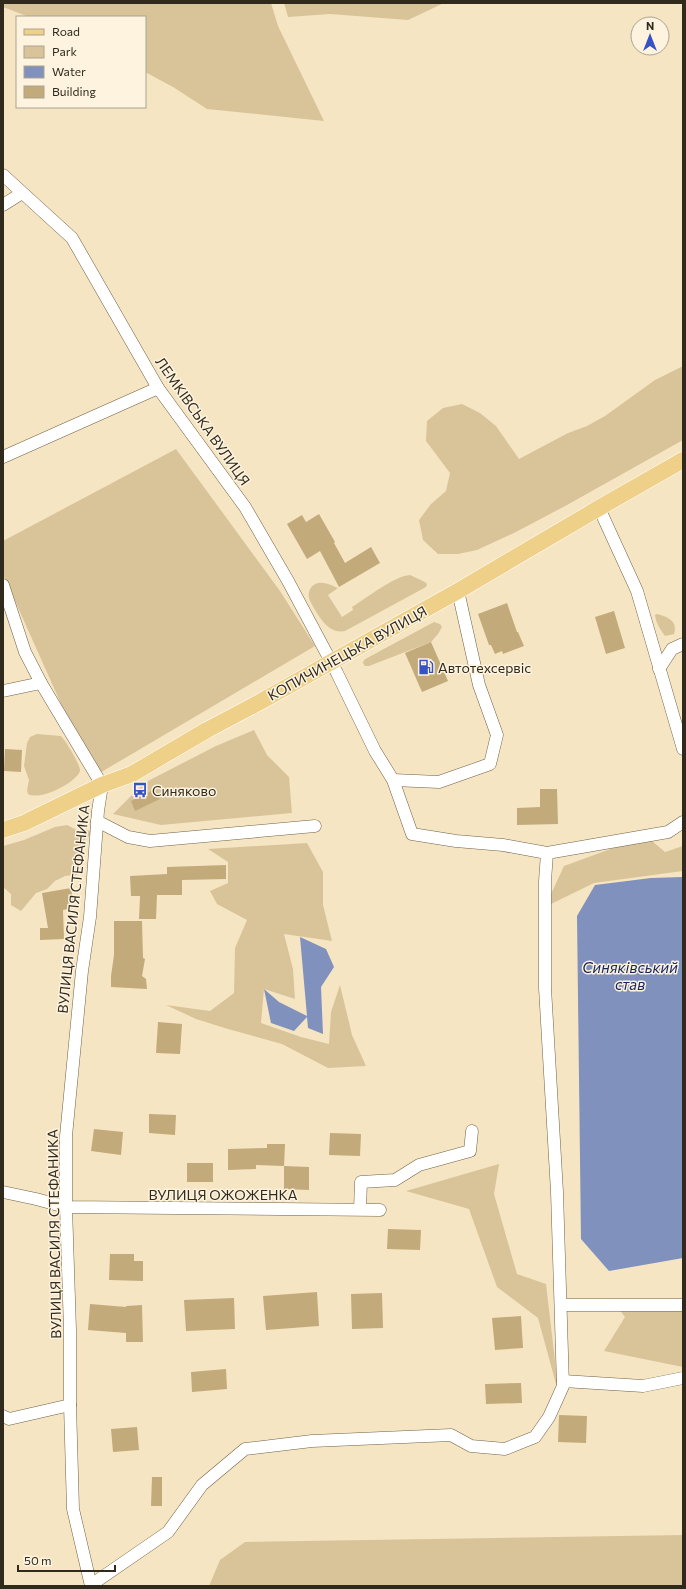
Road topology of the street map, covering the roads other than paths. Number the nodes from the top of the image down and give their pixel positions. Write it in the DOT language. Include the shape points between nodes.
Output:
graph roads {
  1 [pos="3,175"];
  2 [pos="22,193"];
  3 [pos="3,205"];
  4 [pos="158,388"];
  5 [pos="3,457"];
  6 [pos="683,460"];
  7 [pos="599,508"];
  8 [pos="3,585"];
  9 [pos="458,591"];
  10 [pos="683,644"];
  11 [pos="331,661"];
  12 [pos="659,670"];
  13 [pos="41,683"];
  14 [pos="3,691"];
  15 [pos="683,749"];
  16 [pos="393,780"];
  17 [pos="102,785"];
  18 [pos="97,821"];
  19 [pos="683,822"];
  20 [pos="315,826"];
  21 [pos="3,830"];
  22 [pos="548,853"];
  23 [pos="472,1131"];
  24 [pos="3,1192"];
  25 [pos="66,1207"];
  26 [pos="360,1209"];
  27 [pos="380,1210"];
  28 [pos="561,1305"];
  29 [pos="683,1305"];
  30 [pos="683,1378"];
  31 [pos="563,1381"];
  32 [pos="70,1405"];
  33 [pos="3,1416"];
  34 [pos="91,1585"];
  1 -- 2 [label="street, ЛЕМКІВСЬКА ВУЛИЦЯ"];
  2 -- 3 [label="street"];
  2 -- 4 [label="street, ЛЕМКІВСЬКА ВУЛИЦЯ" via="72,238"];
  4 -- 5 [label="street"];
  4 -- 11 [label="street, ЛЕМКІВСЬКА ВУЛИЦЯ" via="245,507"];
  6 -- 7 [label="main road, КОПИЧИНЕЦЬКА ВУЛИЦЯ"];
  7 -- 9 [label="main road, КОПИЧИНЕЦЬКА ВУЛИЦЯ"];
  7 -- 12 [label="street" via="637,592"];
  8 -- 13 [label="street" via="25,652"];
  9 -- 11 [label="main road, КОПИЧИНЕЦЬКА ВУЛИЦЯ"];
  9 -- 16 [label="street" via="479,684 497,735 490,764 439,782"];
  10 -- 12 [label="street" via="672,649"];
  11 -- 16 [label="street, ЛЕМКІВСЬКА ВУЛИЦЯ" via="375,751"];
  11 -- 17 [label="main road, КОПИЧИНЕЦЬКА ВУЛИЦЯ" via="132,774"];
  12 -- 15 [label="street"];
  13 -- 14 [label="street"];
  13 -- 17 [label="street"];
  16 -- 22 [label="street, ЛЕМКІВСЬКА ВУЛИЦЯ" via="412,834"];
  17 -- 18 [label="street, ВУЛИЦЯ ВАСИЛЯ СТЕФАНИКА"];
  17 -- 21 [label="main road, КОПИЧИНЕЦЬКА ВУЛИЦЯ" via="48,812"];
  18 -- 20 [label="street" via="128,837 150,841"];
  18 -- 25 [label="street, ВУЛИЦЯ ВАСИЛЯ СТЕФАНИКА" via="90,917 82,971 66,1136"];
  19 -- 22 [label="street" via="668,832"];
  22 -- 28 [label="street" via="545,881 545,988"];
  23 -- 26 [label="street" via="470,1151 419,1165 395,1180 361,1182"];
  24 -- 25 [label="street, ВУЛИЦЯ ОЖОЖЕНКА"];
  25 -- 26 [label="street, ВУЛИЦЯ ОЖОЖЕНКА"];
  25 -- 32 [label="street, ВУЛИЦЯ ВАСИЛЯ СТЕФАНИКА"];
  26 -- 27 [label="street, ВУЛИЦЯ ОЖОЖЕНКА"];
  28 -- 29 [label="street"];
  28 -- 31 [label="street"];
  30 -- 31 [label="street" via="643,1386"];
  31 -- 34 [label="street" via="549,1416 535,1437 506,1449 471,1446 451,1435 312,1441 245,1449 202,1485 168,1532"];
  32 -- 33 [label="street" via="10,1419"];
  32 -- 34 [label="street, ВУЛИЦЯ ВАСИЛЯ СТЕФАНИКА" via="73,1508"];
}
